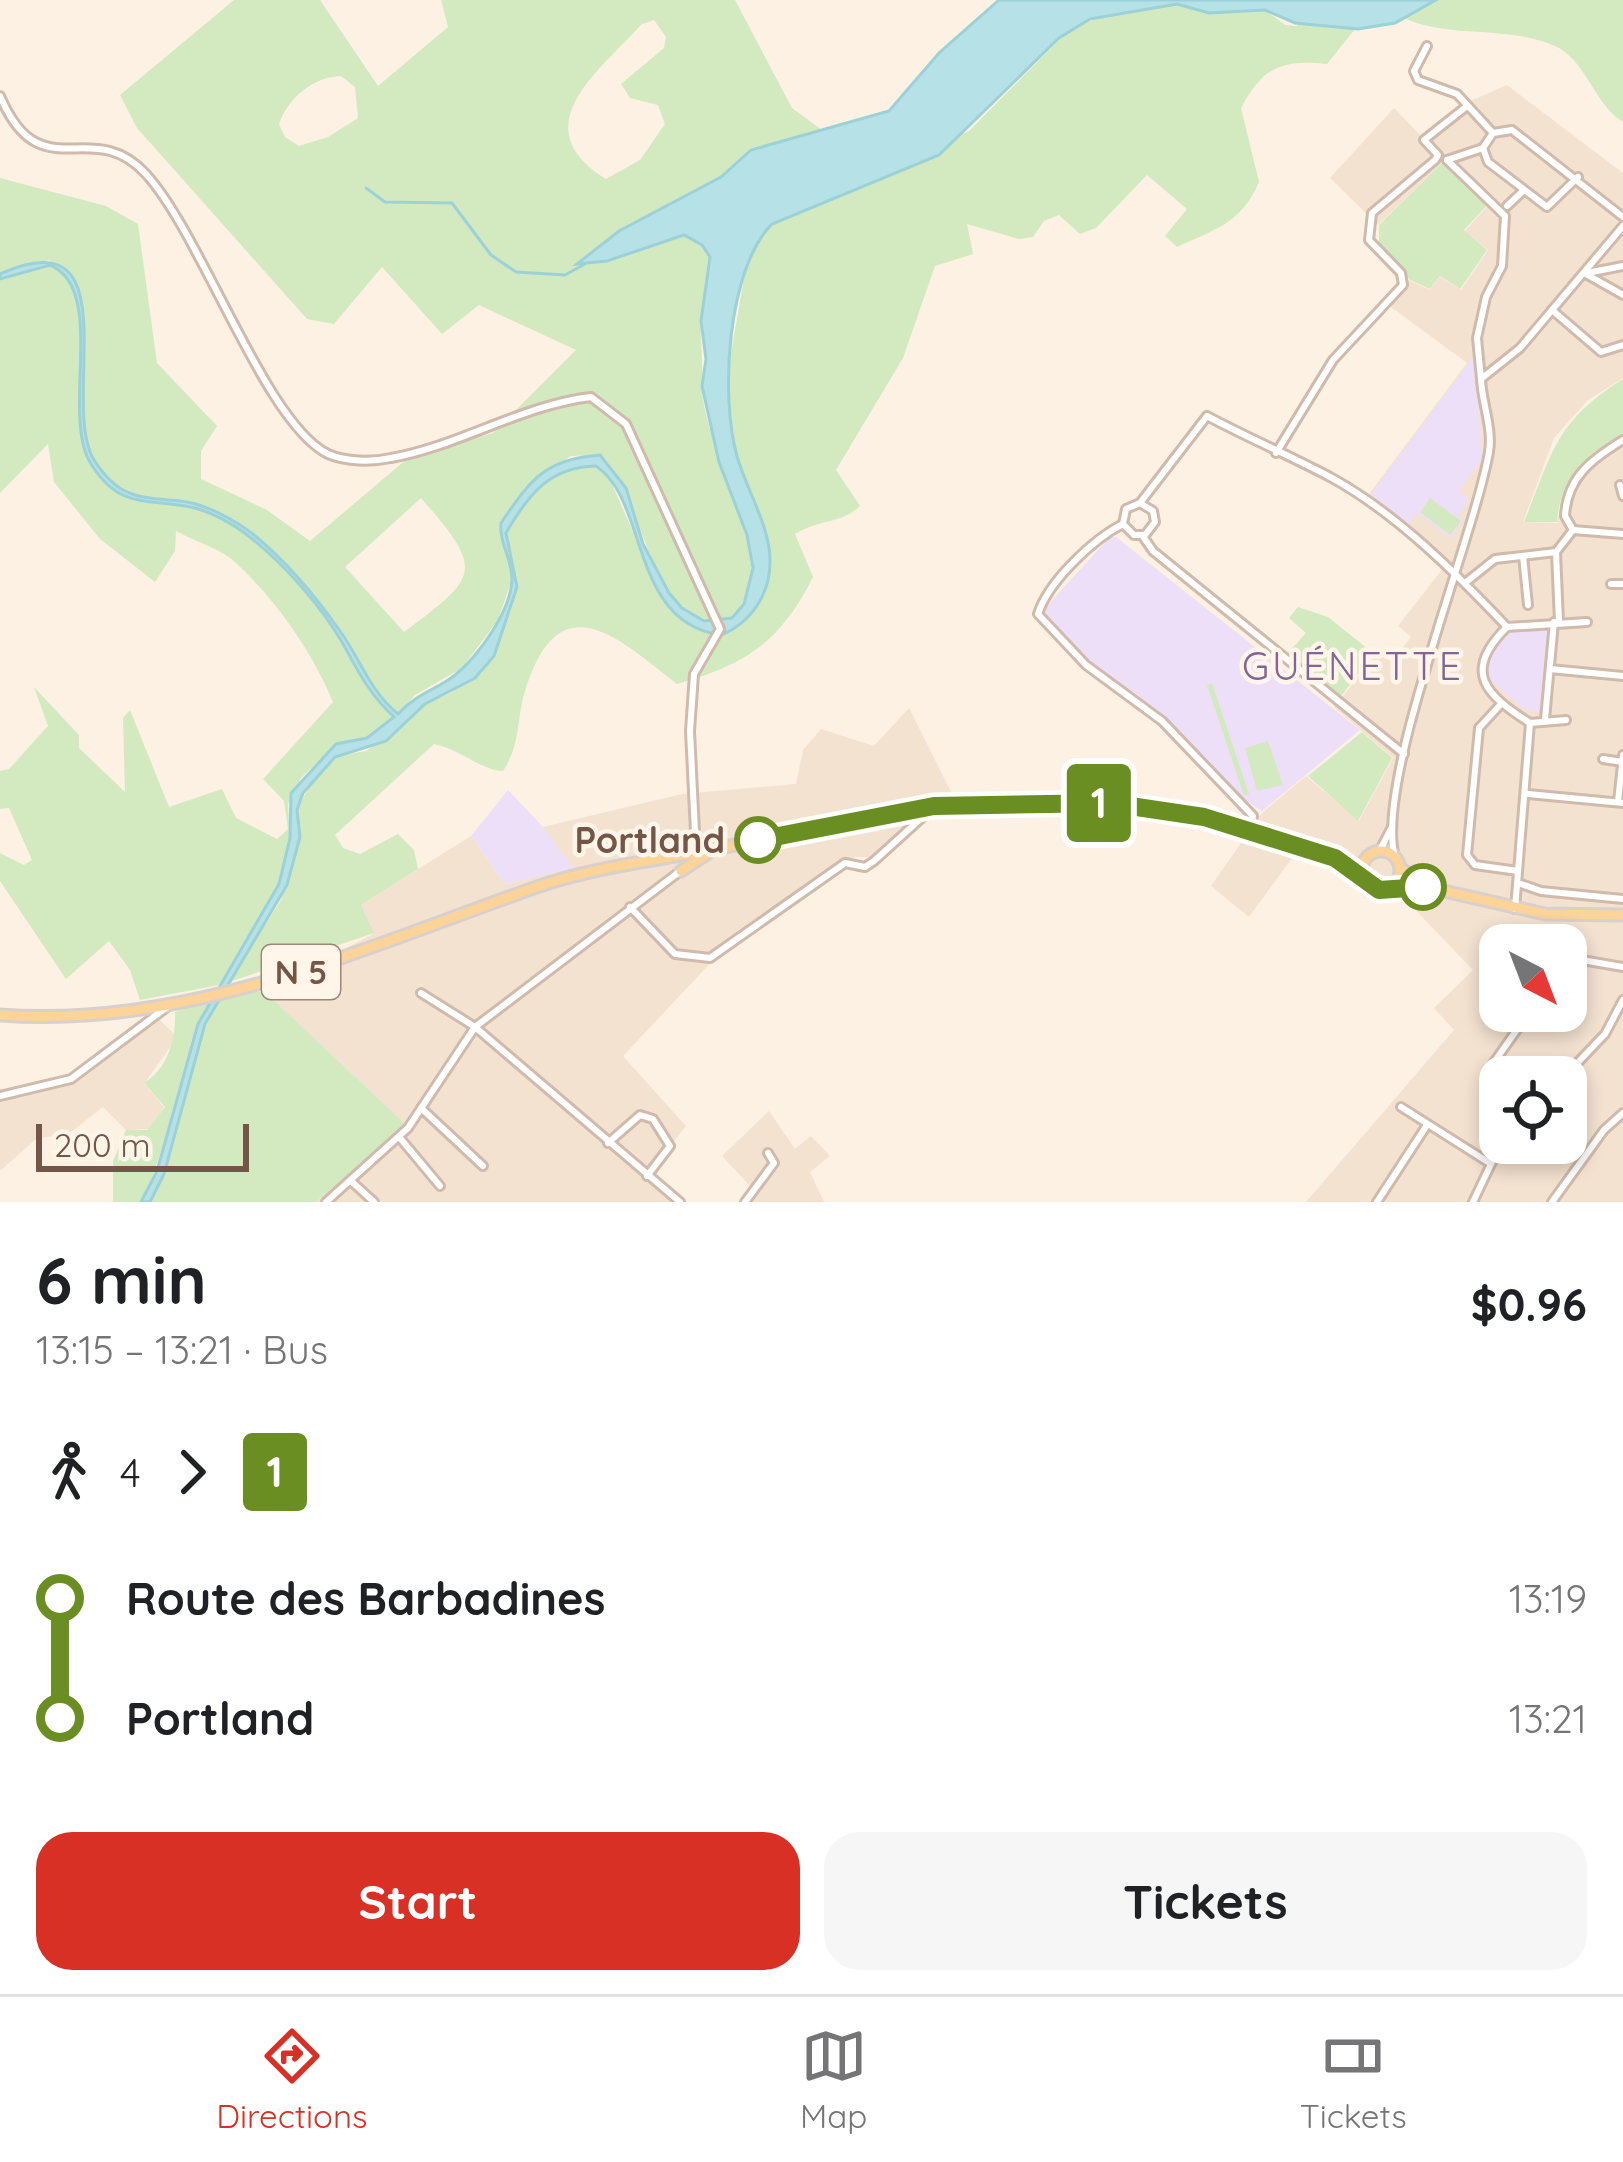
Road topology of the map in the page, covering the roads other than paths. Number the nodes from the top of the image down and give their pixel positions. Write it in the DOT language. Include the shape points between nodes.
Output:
graph roads {
  1 [pos="1427,46"];
  2 [pos="0,96"];
  3 [pos="1467,106"];
  4 [pos="1493,133"];
  5 [pos="1483,148"];
  6 [pos="1443,157"];
  7 [pos="1578,177"];
  8 [pos="1523,191"];
  9 [pos="1508,206"];
  10 [pos="1623,217"];
  11 [pos="1623,226"];
  12 [pos="1623,266"];
  13 [pos="1584,273"];
  14 [pos="1623,296"];
  15 [pos="1552,310"];
  16 [pos="1623,345"];
  17 [pos="1480,379"];
  18 [pos="1623,440"];
  19 [pos="1276,453"];
  20 [pos="1620,485"];
  21 [pos="1623,496"];
  22 [pos="1140,503"];
  23 [pos="1123,524"];
  24 [pos="1573,530"];
  25 [pos="1623,534"];
  26 [pos="1142,535"];
  27 [pos="1556,552"];
  28 [pos="1523,556"];
  29 [pos="1456,573"];
  30 [pos="1465,583"];
  31 [pos="1611,584"];
  32 [pos="1623,584"];
  33 [pos="1528,605"];
  34 [pos="1557,622"];
  35 [pos="1587,622"];
  36 [pos="1508,627"];
  37 [pos="1550,669"];
  38 [pos="1623,676"];
  39 [pos="1501,704"];
  40 [pos="1545,719"];
  41 [pos="1566,720"];
  42 [pos="1530,723"];
  43 [pos="1404,754"];
  44 [pos="1604,760"];
  45 [pos="1623,760"];
  46 [pos="1528,794"];
  47 [pos="1621,802"];
  48 [pos="934,806"];
  49 [pos="1393,824"];
  50 [pos="1250,831"];
  51 [pos="715,849"];
  52 [pos="690,854"];
  53 [pos="1373,854"];
  54 [pos="1395,857"];
  55 [pos="1335,858"];
  56 [pos="662,860"];
  57 [pos="1401,869"];
  58 [pos="1518,871"];
  59 [pos="676,874"];
  60 [pos="1364,879"];
  61 [pos="1522,884"];
  62 [pos="1391,887"];
  63 [pos="1435,889"];
  64 [pos="1535,890"];
  65 [pos="1623,898"];
  66 [pos="630,907"];
  67 [pos="1515,909"];
  68 [pos="1532,912"];
  69 [pos="1623,915"];
  70 [pos="1587,961"];
  71 [pos="1623,967"];
  72 [pos="421,993"];
  73 [pos="1623,1000"];
  74 [pos="170,1004"];
  75 [pos="0,1015"];
  76 [pos="1614,1022"];
  77 [pos="475,1028"];
  78 [pos="1623,1030"];
  79 [pos="1583,1056"];
  80 [pos="0,1096"];
  81 [pos="1401,1107"];
  82 [pos="421,1108"];
  83 [pos="1623,1113"];
  84 [pos="1427,1125"];
  85 [pos="400,1138"];
  86 [pos="608,1143"];
  87 [pos="767,1153"];
  88 [pos="1479,1157"];
  89 [pos="1487,1164"];
  90 [pos="483,1166"];
  91 [pos="647,1176"];
  92 [pos="351,1180"];
  93 [pos="440,1186"];
  94 [pos="326,1202"];
  95 [pos="374,1202"];
  96 [pos="680,1202"];
  97 [pos="745,1202"];
  98 [pos="1377,1202"];
  99 [pos="1473,1202"];
  100 [pos="1552,1202"];
  1 -- 3 [label="street" via="1414,71 1418,80"];
  2 -- 52 [label="street" via="26,140 46,149 118,150 135,162 166,196 259,370 302,432 331,455 393,458 591,397 626,424 718,621 719,635 694,674"];
  3 -- 4 [label="street"];
  3 -- 6 [label="street" via="1424,140"];
  4 -- 5 [label="street"];
  4 -- 7 [label="street" via="1512,130"];
  5 -- 6 [label="street"];
  5 -- 8 [label="street"];
  6 -- 17 [label="street" via="1504,216 1502,266 1477,338"];
  6 -- 19 [label="street" via="1372,213 1369,240 1401,273 1403,286 1333,360"];
  7 -- 8 [label="street" via="1549,207"];
  7 -- 10 [label="street"];
  8 -- 9 [label="street"];
  11 -- 13 [label="street"];
  12 -- 13 [label="street"];
  13 -- 14 [label="street"];
  13 -- 15 [label="street"];
  15 -- 16 [label="street" via="1601,352"];
  15 -- 17 [label="street"];
  17 -- 29 [label="street" via="1491,439"];
  18 -- 24 [label="street" via="1572,484 1565,516"];
  19 -- 22 [label="street" via="1207,416"];
  19 -- 29 [label="street" via="1335,480"];
  20 -- 21 [label="street"];
  22 -- 23 [label="street" via="1126,509"];
  22 -- 26 [label="street" via="1155,516"];
  23 -- 26 [label="street"];
  23 -- 50 [label="street" via="1105,533 1038,614 1086,665 1162,721 1253,816"];
  24 -- 25 [label="street"];
  24 -- 27 [label="street"];
  26 -- 43 [label="street"];
  27 -- 28 [label="street"];
  27 -- 34 [label="street"];
  28 -- 30 [label="street" via="1490,560"];
  28 -- 33 [label="street"];
  29 -- 30 [label="street"];
  29 -- 43 [label="street"];
  30 -- 36 [label="street"];
  31 -- 32 [label="street"];
  34 -- 35 [label="street"];
  34 -- 36 [label="street"];
  34 -- 37 [label="street"];
  36 -- 39 [label="street" via="1492,641 1482,670"];
  37 -- 38 [label="street"];
  37 -- 40 [label="street"];
  39 -- 42 [label="street"];
  39 -- 58 [label="street" via="1484,719 1467,855 1474,865"];
  40 -- 41 [label="street"];
  40 -- 42 [label="street"];
  42 -- 46 [label="street"];
  43 -- 49 [label="street"];
  44 -- 45 [label="street"];
  45 -- 47 [label="street"];
  46 -- 47 [label="street"];
  46 -- 58 [label="street"];
  48 -- 50 [label="main road, N 5" via="1130,805"];
  48 -- 51 [label="main road, N 5"];
  48 -- 66 [label="street" via="866,867 845,862 710,958 675,954"];
  49 -- 53 [label="street"];
  49 -- 54 [label="street"];
  50 -- 55 [label="main road, N 5"];
  51 -- 52 [label="main road, N 5"];
  51 -- 59 [label="main road"];
  52 -- 56 [label="main road, N 5"];
  52 -- 59 [label="street"];
  53 -- 54 [label="main road, N 5"];
  53 -- 55 [label="main road, N 5"];
  53 -- 60 [label="main road"];
  54 -- 57 [label="main road"];
  55 -- 60 [label="main road, N 5"];
  56 -- 59 [label="main road"];
  56 -- 74 [label="main road, N 5" via="540,885 306,971"];
  57 -- 62 [label="main road"];
  57 -- 63 [label="main road, N 5"];
  58 -- 61 [label="street"];
  59 -- 66 [label="street"];
  60 -- 62 [label="main road, N 5" via="1373,888"];
  61 -- 64 [label="street"];
  61 -- 67 [label="street"];
  62 -- 63 [label="main road, N 5"];
  63 -- 67 [label="main road, N 5"];
  64 -- 65 [label="street"];
  64 -- 68 [label="street"];
  66 -- 77 [label="street"];
  67 -- 68 [label="main road, N 5"];
  68 -- 69 [label="main road, N 5"];
  70 -- 71 [label="street"];
  72 -- 77 [label="street"];
  73 -- 76 [label="street"];
  74 -- 75 [label="main road, N 5" via="50,1018"];
  74 -- 80 [label="street" via="71,1079"];
  76 -- 78 [label="street"];
  76 -- 79 [label="street"];
  77 -- 82 [label="street"];
  77 -- 86 [label="street"];
  81 -- 84 [label="street"];
  82 -- 85 [label="street"];
  82 -- 90 [label="street"];
  83 -- 100 [label="street"];
  84 -- 88 [label="street"];
  84 -- 98 [label="street"];
  85 -- 92 [label="street"];
  85 -- 93 [label="street"];
  86 -- 91 [label="street"];
  86 -- 91 [label="street" via="640,1115 653,1119 670,1146"];
  87 -- 97 [label="street" via="774,1163"];
  89 -- 99 [label="street"];
  91 -- 96 [label="street"];
  92 -- 94 [label="street"];
  92 -- 95 [label="street"];
}
